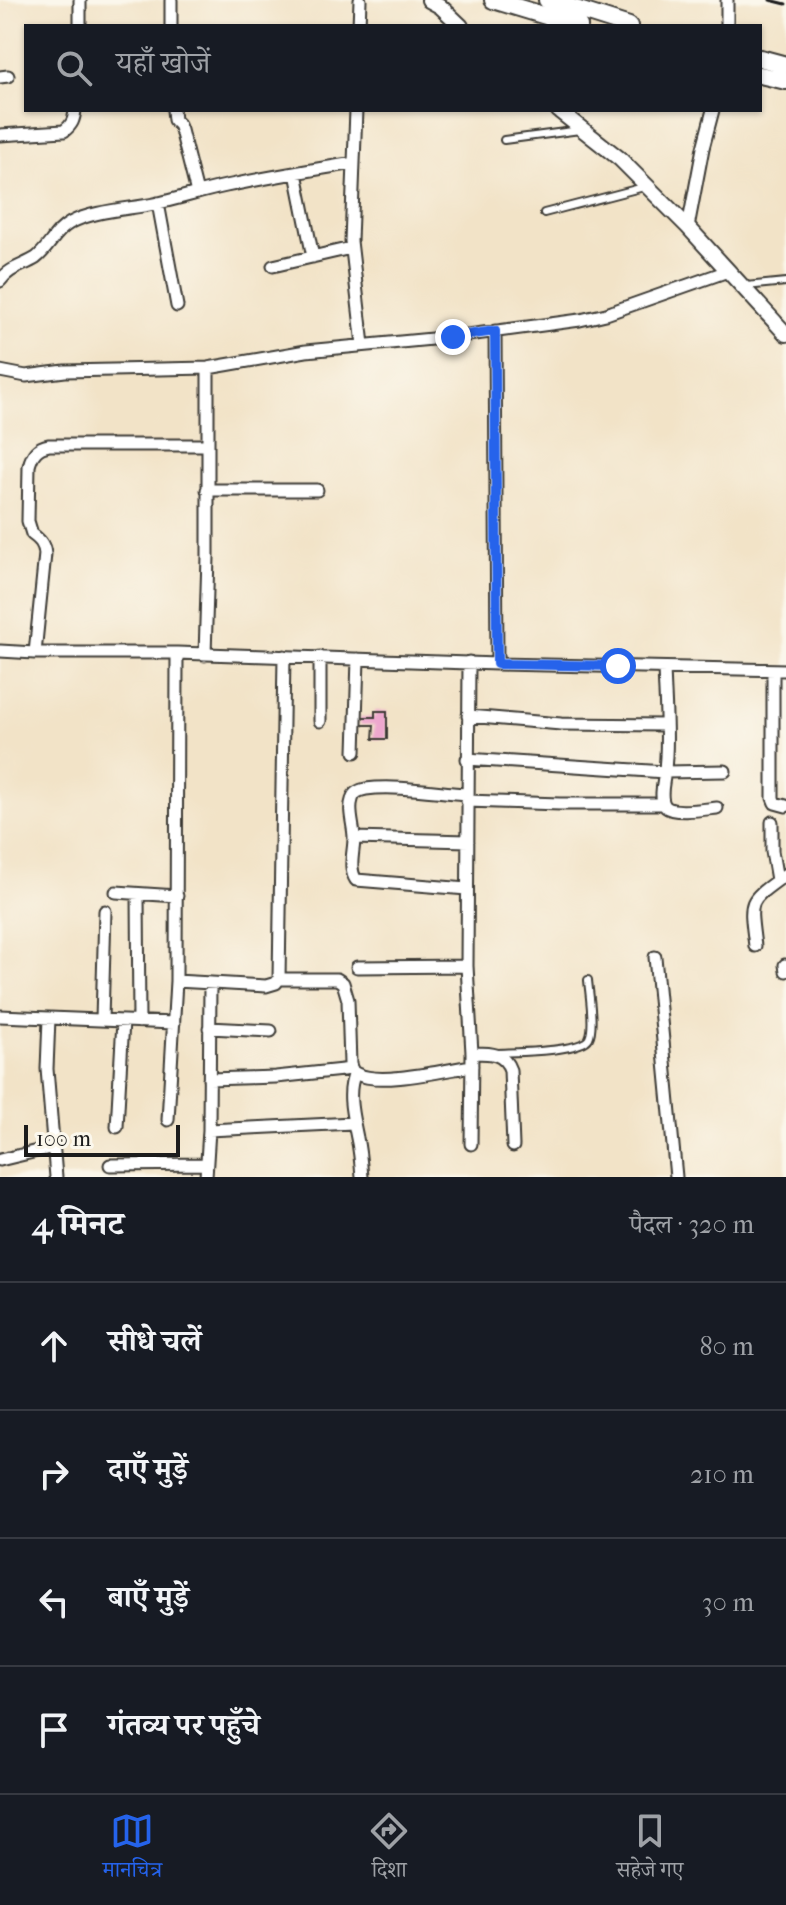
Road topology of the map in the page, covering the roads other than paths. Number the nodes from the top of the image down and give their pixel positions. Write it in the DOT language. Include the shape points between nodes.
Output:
graph roads {
  1 [pos="80,0"];
  2 [pos="171,0"];
  3 [pos="360,0"];
  4 [pos="429,0"];
  5 [pos="493,0"];
  6 [pos="547,0"];
  7 [pos="727,0"];
  8 [pos="80,24"];
  9 [pos="171,24"];
  10 [pos="359,24"];
  11 [pos="459,24"];
  12 [pos="572,24"];
  13 [pos="623,24"];
  14 [pos="727,24"];
  15 [pos="762,59"];
  16 [pos="786,65"];
  17 [pos="762,75"];
  18 [pos="786,81"];
  19 [pos="75,112"];
  20 [pos="173,112"];
  21 [pos="356,112"];
  22 [pos="560,112"];
  23 [pos="712,112"];
  24 [pos="583,130"];
  25 [pos="0,135"];
  26 [pos="504,140"];
  27 [pos="354,163"];
  28 [pos="296,173"];
  29 [pos="648,187"];
  30 [pos="197,193"];
  31 [pos="158,203"];
  32 [pos="544,213"];
  33 [pos="688,227"];
  34 [pos="351,248"];
  35 [pos="313,257"];
  36 [pos="273,266"];
  37 [pos="728,271"];
  38 [pos="0,281"];
  39 [pos="786,282"];
  40 [pos="742,286"];
  41 [pos="177,306"];
  42 [pos="780,321"];
  43 [pos="495,331"];
  44 [pos="786,334"];
  45 [pos="363,345"];
  46 [pos="208,368"];
  47 [pos="0,371"];
  48 [pos="207,445"];
  49 [pos="207,490"];
  50 [pos="317,490"];
  51 [pos="0,651"];
  52 [pos="35,653"];
  53 [pos="177,653"];
  54 [pos="205,655"];
  55 [pos="284,656"];
  56 [pos="320,657"];
  57 [pos="358,659"];
  58 [pos="469,662"];
  59 [pos="497,664"];
  60 [pos="664,668"];
  61 [pos="773,670"];
  62 [pos="786,670"];
  63 [pos="468,716"];
  64 [pos="320,721"];
  65 [pos="665,725"];
  66 [pos="355,752"];
  67 [pos="467,759"];
  68 [pos="725,771"];
  69 [pos="665,772"];
  70 [pos="467,798"];
  71 [pos="664,804"];
  72 [pos="786,806"];
  73 [pos="717,808"];
  74 [pos="772,822"];
  75 [pos="354,838"];
  76 [pos="468,841"];
  77 [pos="782,877"];
  78 [pos="467,889"];
  79 [pos="116,892"];
  80 [pos="138,894"];
  81 [pos="177,896"];
  82 [pos="105,911"];
  83 [pos="755,946"];
  84 [pos="655,957"];
  85 [pos="467,966"];
  86 [pos="357,967"];
  87 [pos="279,979"];
  88 [pos="588,980"];
  89 [pos="176,981"];
  90 [pos="210,983"];
  91 [pos="0,1016"];
  92 [pos="49,1018"];
  93 [pos="102,1020"];
  94 [pos="123,1021"];
  95 [pos="139,1022"];
  96 [pos="174,1023"];
  97 [pos="209,1028"];
  98 [pos="271,1031"];
  99 [pos="494,1054"];
  100 [pos="472,1060"];
  101 [pos="354,1071"];
  102 [pos="209,1079"];
  103 [pos="168,1120"];
  104 [pos="353,1123"];
  105 [pos="117,1127"];
  106 [pos="209,1130"];
  107 [pos="471,1144"];
  108 [pos="513,1146"];
  109 [pos="54,1147"];
  110 [pos="0,1160"];
  111 [pos="110,1165"];
  112 [pos="206,1171"];
  113 [pos="56,1177"];
  114 [pos="362,1177"];
  115 [pos="676,1177"];
  1 -- 8 [label="street"];
  2 -- 9 [label="street"];
  3 -- 10 [label="street"];
  4 -- 11 [label="street"];
  5 -- 12 [label="main road"];
  6 -- 13 [label="main road"];
  7 -- 14 [label="street"];
  15 -- 16 [label="main road"];
  17 -- 18 [label="main road"];
  19 -- 25 [label="street" via="64,131"];
  20 -- 30 [label="street"];
  21 -- 27 [label="street"];
  22 -- 24 [label="street"];
  23 -- 33 [label="street"];
  24 -- 26 [label="lane"];
  24 -- 29 [label="street"];
  27 -- 28 [label="street"];
  27 -- 34 [label="street"];
  28 -- 30 [label="street"];
  28 -- 35 [label="street"];
  29 -- 32 [label="lane"];
  29 -- 33 [label="street"];
  30 -- 31 [label="street"];
  31 -- 38 [label="street" via="80,217 53,236 33,260"];
  31 -- 41 [label="street"];
  33 -- 37 [label="street"];
  34 -- 35 [label="street"];
  34 -- 45 [label="street"];
  35 -- 36 [label="street"];
  37 -- 40 [label="street"];
  37 -- 43 [label="street" via="594,318"];
  39 -- 40 [label="lane"];
  40 -- 42 [label="street"];
  42 -- 44 [label="street"];
  43 -- 45 [label="street"];
  43 -- 59 [label="street"];
  45 -- 46 [label="street"];
  46 -- 47 [label="street" via="26,376"];
  46 -- 48 [label="street"];
  48 -- 49 [label="street"];
  48 -- 52 [label="street" via="49,445 37,450 29,466 28,521 45,554"];
  49 -- 50 [label="street"];
  49 -- 54 [label="street"];
  51 -- 52 [label="street"];
  52 -- 53 [label="street"];
  53 -- 54 [label="street"];
  53 -- 81 [label="street"];
  54 -- 55 [label="street"];
  55 -- 56 [label="street"];
  55 -- 87 [label="street"];
  56 -- 57 [label="street"];
  56 -- 64 [label="street"];
  57 -- 58 [label="street"];
  57 -- 66 [label="street"];
  58 -- 59 [label="street"];
  58 -- 63 [label="street"];
  59 -- 60 [label="street"];
  60 -- 61 [label="street"];
  60 -- 65 [label="street"];
  61 -- 62 [label="street"];
  61 -- 72 [label="street" via="773,798"];
  63 -- 65 [label="street"];
  63 -- 67 [label="street"];
  65 -- 69 [label="street"];
  67 -- 69 [label="street"];
  67 -- 70 [label="street"];
  68 -- 69 [label="street"];
  69 -- 71 [label="street"];
  70 -- 71 [label="street"];
  70 -- 75 [label="street" via="366,789 352,800"];
  70 -- 76 [label="street"];
  71 -- 73 [label="street" via="675,810"];
  74 -- 77 [label="street" via="772,851"];
  75 -- 76 [label="street"];
  75 -- 78 [label="street" via="356,880"];
  76 -- 78 [label="street"];
  77 -- 83 [label="street" via="751,906"];
  78 -- 85 [label="street"];
  79 -- 80 [label="street"];
  80 -- 81 [label="street"];
  80 -- 95 [label="street"];
  81 -- 89 [label="street"];
  82 -- 93 [label="street"];
  84 -- 115 [label="street"];
  85 -- 86 [label="street"];
  85 -- 100 [label="street"];
  87 -- 90 [label="street" via="272,985"];
  87 -- 101 [label="street" via="341,981 348,1000"];
  88 -- 99 [label="lane" via="591,1034 586,1041 574,1047"];
  89 -- 90 [label="street"];
  89 -- 96 [label="street"];
  90 -- 97 [label="street"];
  91 -- 92 [label="street"];
  92 -- 93 [label="street"];
  92 -- 109 [label="street"];
  93 -- 94 [label="street"];
  94 -- 95 [label="street"];
  94 -- 105 [label="street"];
  95 -- 96 [label="street"];
  96 -- 103 [label="street"];
  97 -- 98 [label="street"];
  97 -- 102 [label="street"];
  99 -- 100 [label="street"];
  99 -- 108 [label="street" via="503,1057 510,1070"];
  100 -- 101 [label="street" via="402,1077 375,1078"];
  100 -- 107 [label="street"];
  101 -- 102 [label="street"];
  101 -- 104 [label="street"];
  102 -- 106 [label="street"];
  104 -- 106 [label="street"];
  104 -- 114 [label="street"];
  106 -- 112 [label="street"];
  109 -- 110 [label="street"];
  109 -- 113 [label="street"];
  111 -- 112 [label="street"];
}
